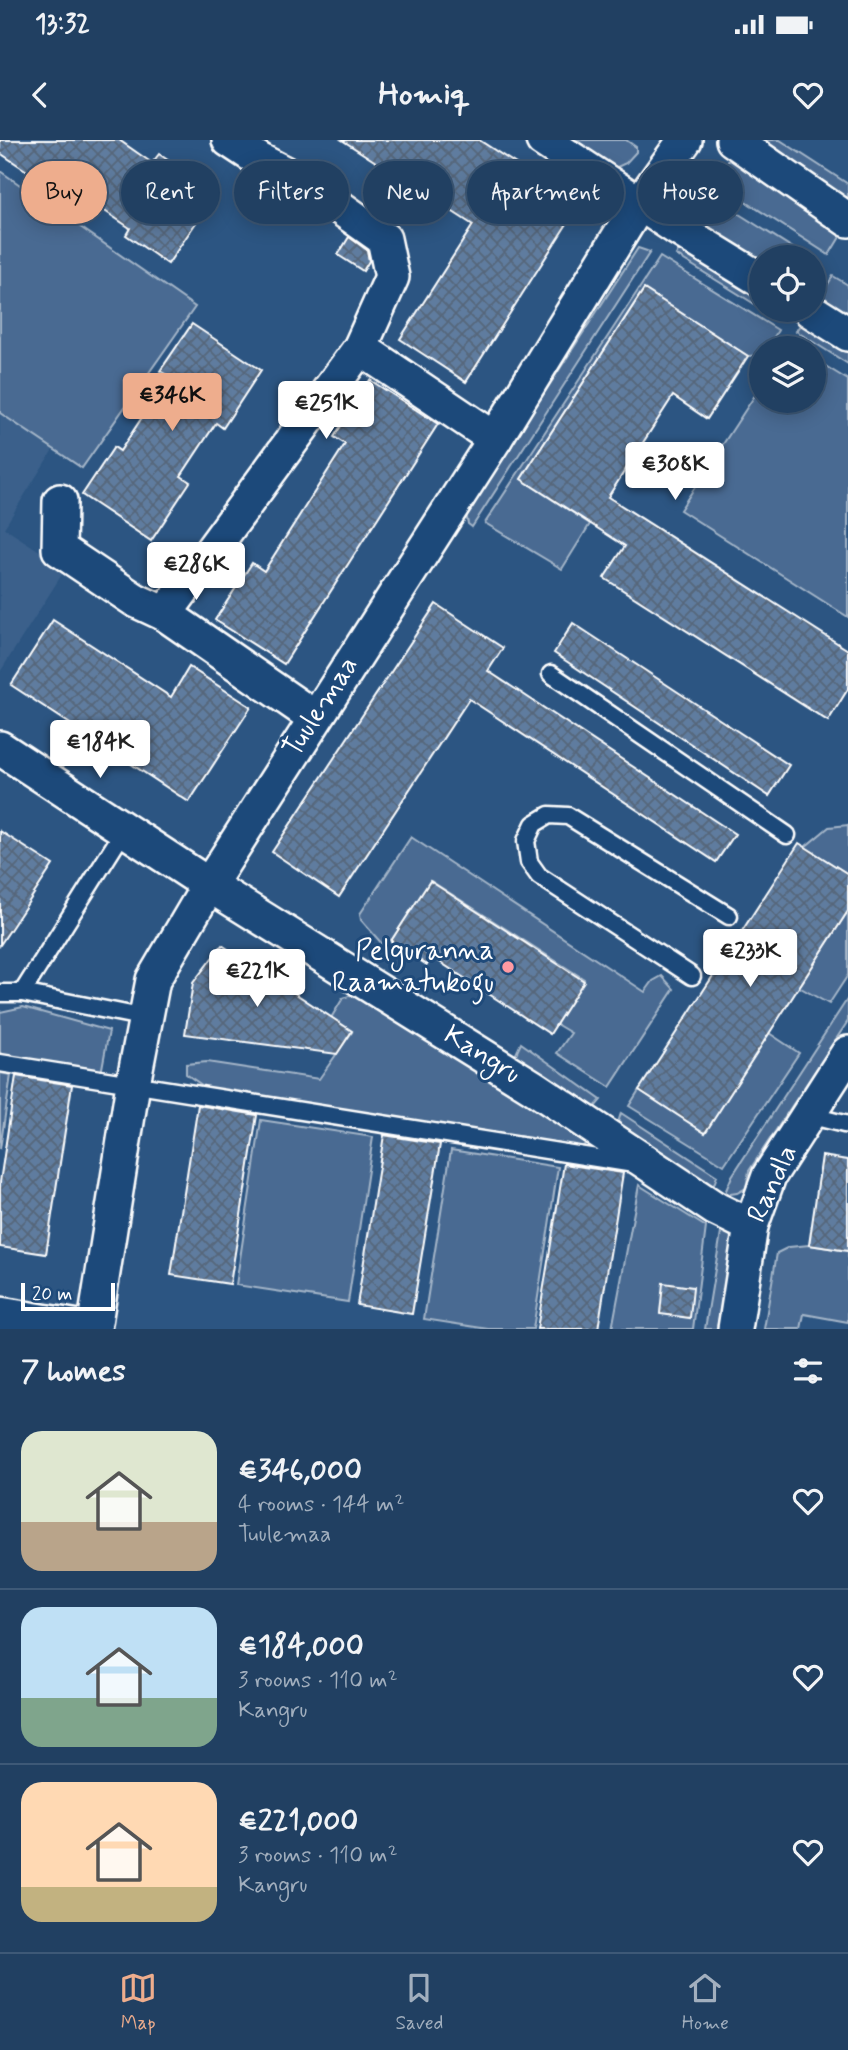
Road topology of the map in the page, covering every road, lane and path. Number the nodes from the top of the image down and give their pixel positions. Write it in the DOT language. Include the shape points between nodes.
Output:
graph roads {
  1 [pos="229,140"];
  2 [pos="543,140"];
  3 [pos="685,140"];
  4 [pos="733,140"];
  5 [pos="670,161"];
  6 [pos="638,203"];
  7 [pos="638,206"];
  8 [pos="848,220"];
  9 [pos="671,224"];
  10 [pos="749,273"];
  11 [pos="826,320"];
  12 [pos="848,334"];
  13 [pos="360,348"];
  14 [pos="495,439"];
  15 [pos="60,501"];
  16 [pos="165,614"];
  17 [pos="551,674"];
  18 [pos="314,717"];
  19 [pos="0,748"];
  20 [pos="125,829"];
  21 [pos="787,835"];
  22 [pos="209,885"];
  23 [pos="729,916"];
  24 [pos="692,976"];
  25 [pos="0,993"];
  26 [pos="22,993"];
  27 [pos="146,1018"];
  28 [pos="848,1052"];
  29 [pos="0,1063"];
  30 [pos="133,1084"];
  31 [pos="808,1115"];
  32 [pos="848,1125"];
  33 [pos="650,1167"];
  34 [pos="751,1226"];
  35 [pos="0,1314"];
  36 [pos="93,1329"];
  37 [pos="735,1329"];
  1 -- 13 [label="street" via="311,187 384,239 392,277"];
  2 -- 6 [label="street"];
  3 -- 5 [label="street, Tuulemaa"];
  4 -- 8 [label="street"];
  7 -- 14 [label="street, Tuulemaa"];
  9 -- 10 [label="street"];
  11 -- 12 [label="street"];
  13 -- 14 [label="street"];
  13 -- 16 [label="street"];
  14 -- 18 [label="street, Tuulemaa"];
  15 -- 16 [label="street" via="59,549 135,600"];
  16 -- 18 [label="street"];
  17 -- 21 [label="lane"];
  18 -- 22 [label="street, Tuulemaa"];
  19 -- 20 [label="street, Kangru"];
  20 -- 22 [label="street, Kangru"];
  20 -- 26 [label="lane"];
  22 -- 27 [label="street, Tuulemaa" via="153,980"];
  22 -- 33 [label="street, Kangru" via="533,1087"];
  23 -- 24 [label="lane" via="568,816 549,816 534,824 526,841 529,862 540,876"];
  25 -- 26 [label="lane"];
  26 -- 27 [label="lane"];
  27 -- 30 [label="street, Tuulemaa"];
  28 -- 31 [label="street, Randla"];
  29 -- 30 [label="lane"];
  30 -- 33 [label="lane"];
  30 -- 36 [label="street, Tuulemaa"];
  31 -- 32 [label="lane"];
  31 -- 34 [label="street, Randla" via="769,1176"];
  33 -- 34 [label="street, Kangru"];
  34 -- 37 [label="street, Randla"];
  35 -- 36 [label="street"];
}
